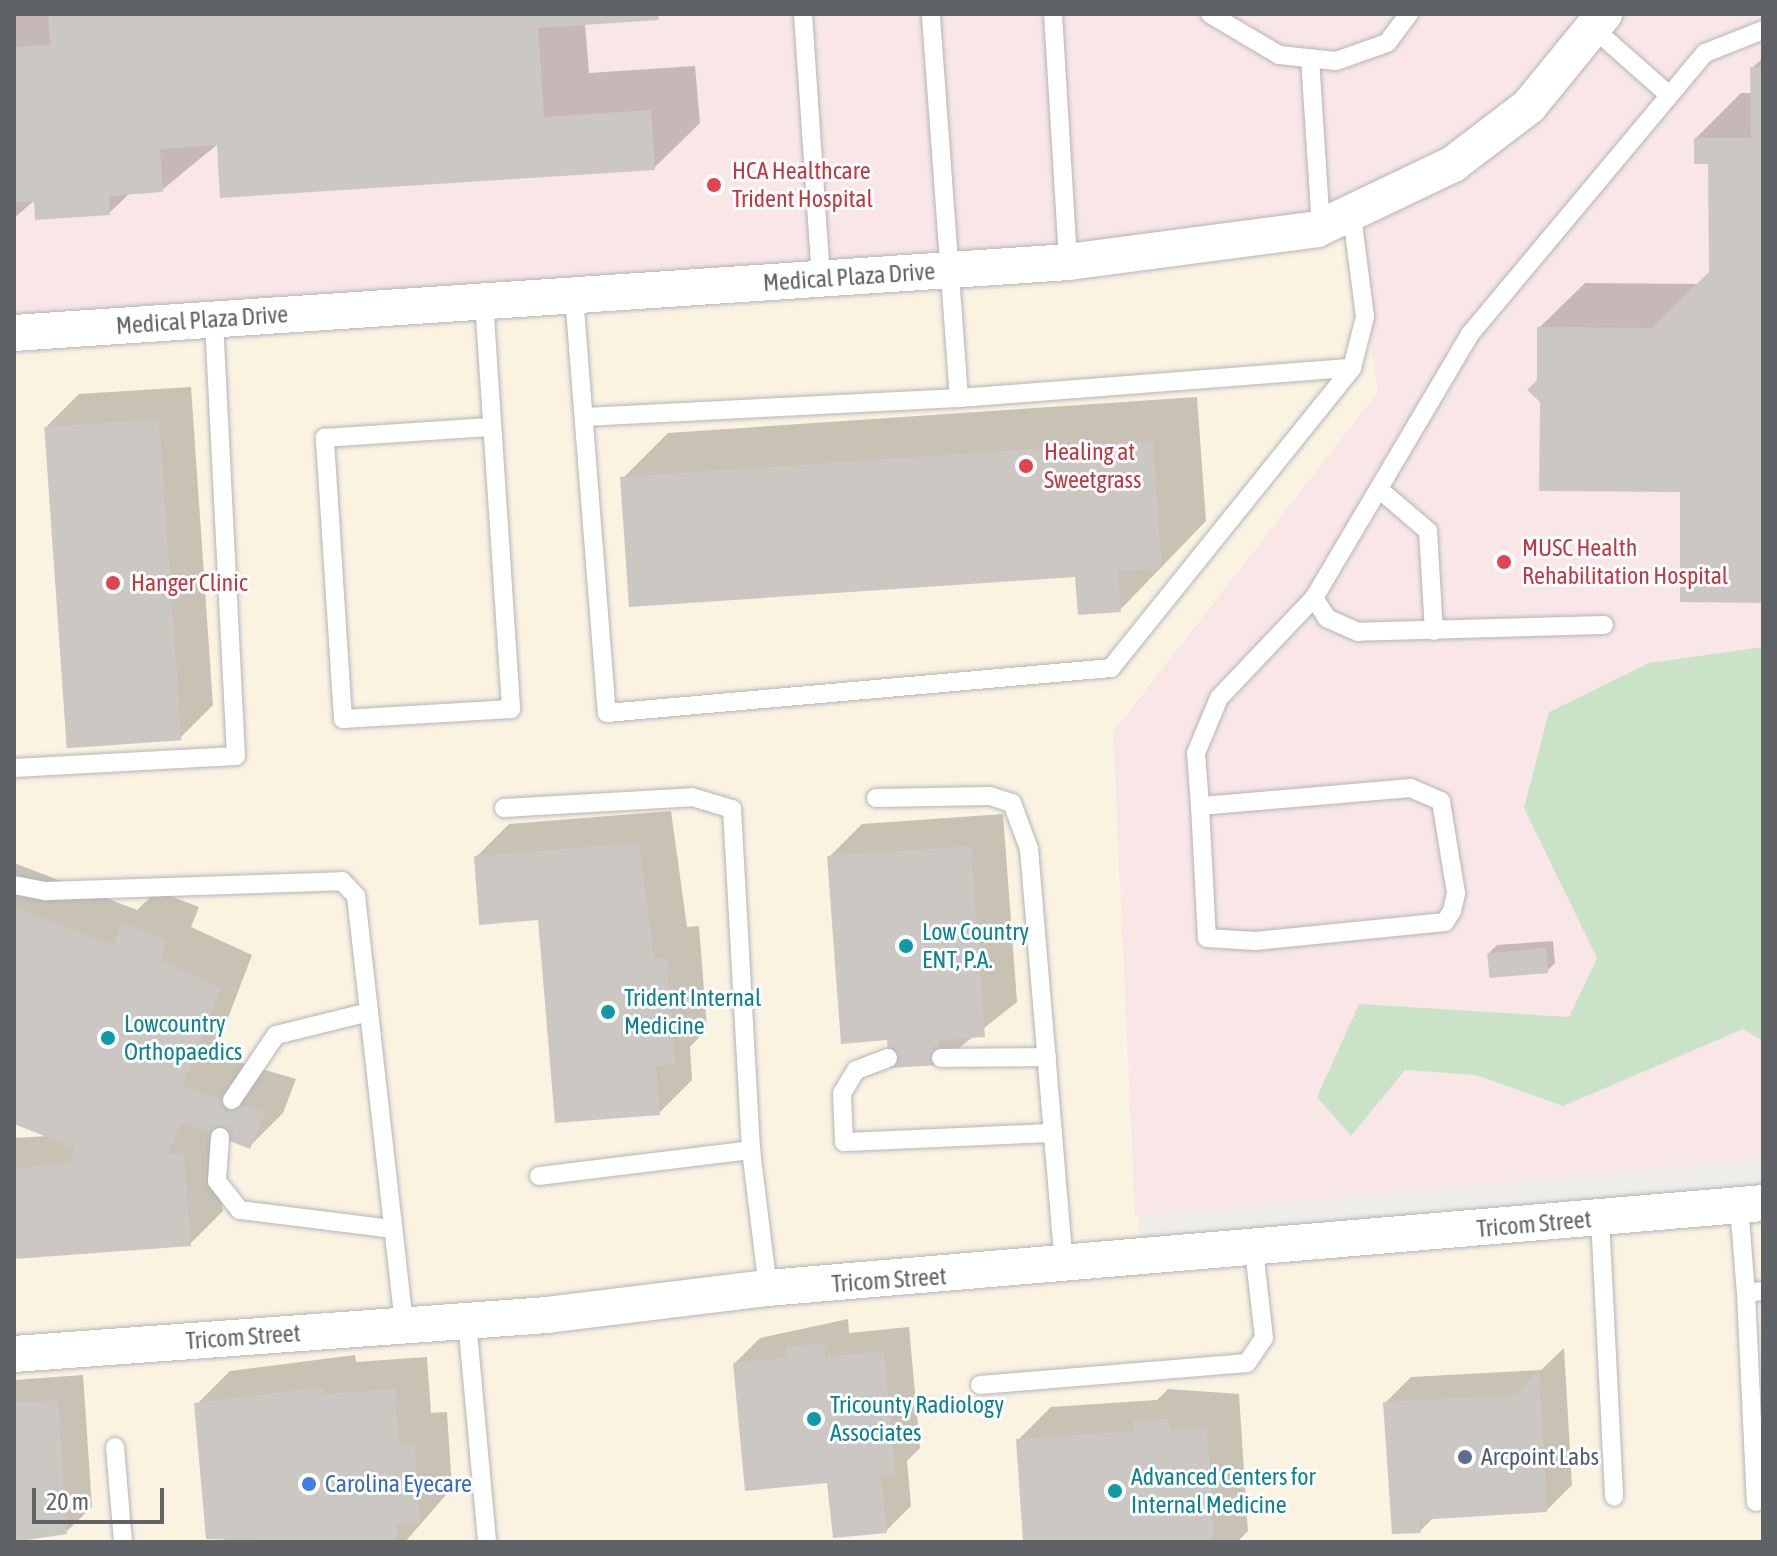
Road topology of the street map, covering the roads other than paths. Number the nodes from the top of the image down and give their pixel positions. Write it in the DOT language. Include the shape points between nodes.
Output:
graph roads {
  1 [pos="803,14"];
  2 [pos="931,14"];
  3 [pos="1053,14"];
  4 [pos="1210,14"];
  5 [pos="1409,14"];
  6 [pos="1598,21"];
  7 [pos="1763,30"];
  8 [pos="1310,58"];
  9 [pos="1669,95"];
  10 [pos="1336,221"];
  11 [pos="1068,262"];
  12 [pos="946,271"];
  13 [pos="821,279"];
  14 [pos="574,296"];
  15 [pos="484,301"];
  16 [pos="214,319"];
  17 [pos="14,333"];
  18 [pos="1352,368"];
  19 [pos="959,398"];
  20 [pos="584,417"];
  21 [pos="492,427"];
  22 [pos="1380,490"];
  23 [pos="1314,598"];
  24 [pos="1604,625"];
  25 [pos="1434,631"];
  26 [pos="14,768"];
  27 [pos="876,798"];
  28 [pos="1200,806"];
  29 [pos="504,808"];
  30 [pos="14,885"];
  31 [pos="369,1012"];
  32 [pos="1047,1057"];
  33 [pos="888,1058"];
  34 [pos="941,1058"];
  35 [pos="232,1100"];
  36 [pos="1053,1133"];
  37 [pos="220,1137"];
  38 [pos="751,1150"];
  39 [pos="539,1176"];
  40 [pos="1751,1204"];
  41 [pos="1600,1218"];
  42 [pos="393,1229"];
  43 [pos="1254,1250"];
  44 [pos="1064,1268"];
  45 [pos="768,1288"];
  46 [pos="1755,1292"];
  47 [pos="467,1321"];
  48 [pos="404,1326"];
  49 [pos="14,1354"];
  50 [pos="980,1385"];
  51 [pos="115,1447"];
  52 [pos="1614,1497"];
  53 [pos="1756,1502"];
  54 [pos="123,1542"];
  55 [pos="487,1542"];
  1 -- 13 [label="lane"];
  2 -- 12 [label="lane"];
  3 -- 11 [label="lane"];
  4 -- 8 [label="lane" via="1279,55"];
  5 -- 8 [label="lane" via="1387,43 1336,61"];
  6 -- 9 [label="lane"];
  6 -- 10 [label="street, Medical Plaza Drive" via="1529,106 1453,164"];
  7 -- 9 [label="lane" via="1705,53"];
  8 -- 10 [label="lane"];
  9 -- 22 [label="lane" via="1470,334"];
  10 -- 11 [label="street, Medical Plaza Drive" via="1231,246"];
  10 -- 18 [label="lane" via="1365,317"];
  11 -- 12 [label="street, Medical Plaza Drive"];
  12 -- 13 [label="street, Medical Plaza Drive"];
  12 -- 19 [label="lane"];
  13 -- 14 [label="street, Medical Plaza Drive"];
  14 -- 15 [label="street, Medical Plaza Drive"];
  14 -- 20 [label="lane"];
  15 -- 16 [label="street, Medical Plaza Drive"];
  15 -- 21 [label="lane"];
  16 -- 17 [label="street, Medical Plaza Drive"];
  16 -- 26 [label="lane" via="236,756"];
  18 -- 19 [label="lane"];
  18 -- 20 [label="lane" via="1111,668 607,713"];
  19 -- 20 [label="lane"];
  21 -- 21 [label="lane" via="511,709 343,719 325,438"];
  22 -- 23 [label="lane"];
  22 -- 25 [label="lane" via="1428,531"];
  23 -- 25 [label="lane" via="1327,618 1358,632"];
  23 -- 28 [label="lane" via="1219,698 1196,753"];
  24 -- 25 [label="lane"];
  27 -- 32 [label="lane" via="990,796 1012,803 1029,849"];
  28 -- 28 [label="lane" via="1411,788 1441,801 1456,893 1452,911 1445,922 1255,941 1207,938"];
  29 -- 38 [label="lane" via="692,797 732,809"];
  30 -- 31 [label="lane" via="46,891 342,881 356,896"];
  31 -- 35 [label="lane" via="276,1035"];
  31 -- 42 [label="lane"];
  32 -- 34 [label="lane"];
  32 -- 36 [label="lane"];
  33 -- 36 [label="lane" via="856,1070 842,1093 844,1142"];
  36 -- 44 [label="lane"];
  37 -- 42 [label="lane" via="217,1181 240,1210"];
  38 -- 39 [label="lane"];
  38 -- 45 [label="lane"];
  40 -- 41 [label="street, Tricom Street"];
  40 -- 46 [label="lane"];
  41 -- 43 [label="street, Tricom Street"];
  41 -- 52 [label="lane"];
  42 -- 48 [label="lane"];
  43 -- 44 [label="street, Tricom Street"];
  43 -- 50 [label="lane" via="1264,1338 1247,1363"];
  44 -- 45 [label="street, Tricom Street"];
  45 -- 47 [label="street, Tricom Street"];
  46 -- 53 [label="lane"];
  47 -- 48 [label="street, Tricom Street"];
  47 -- 55 [label="lane"];
  48 -- 49 [label="street, Tricom Street"];
  51 -- 54 [label="lane"];
}
